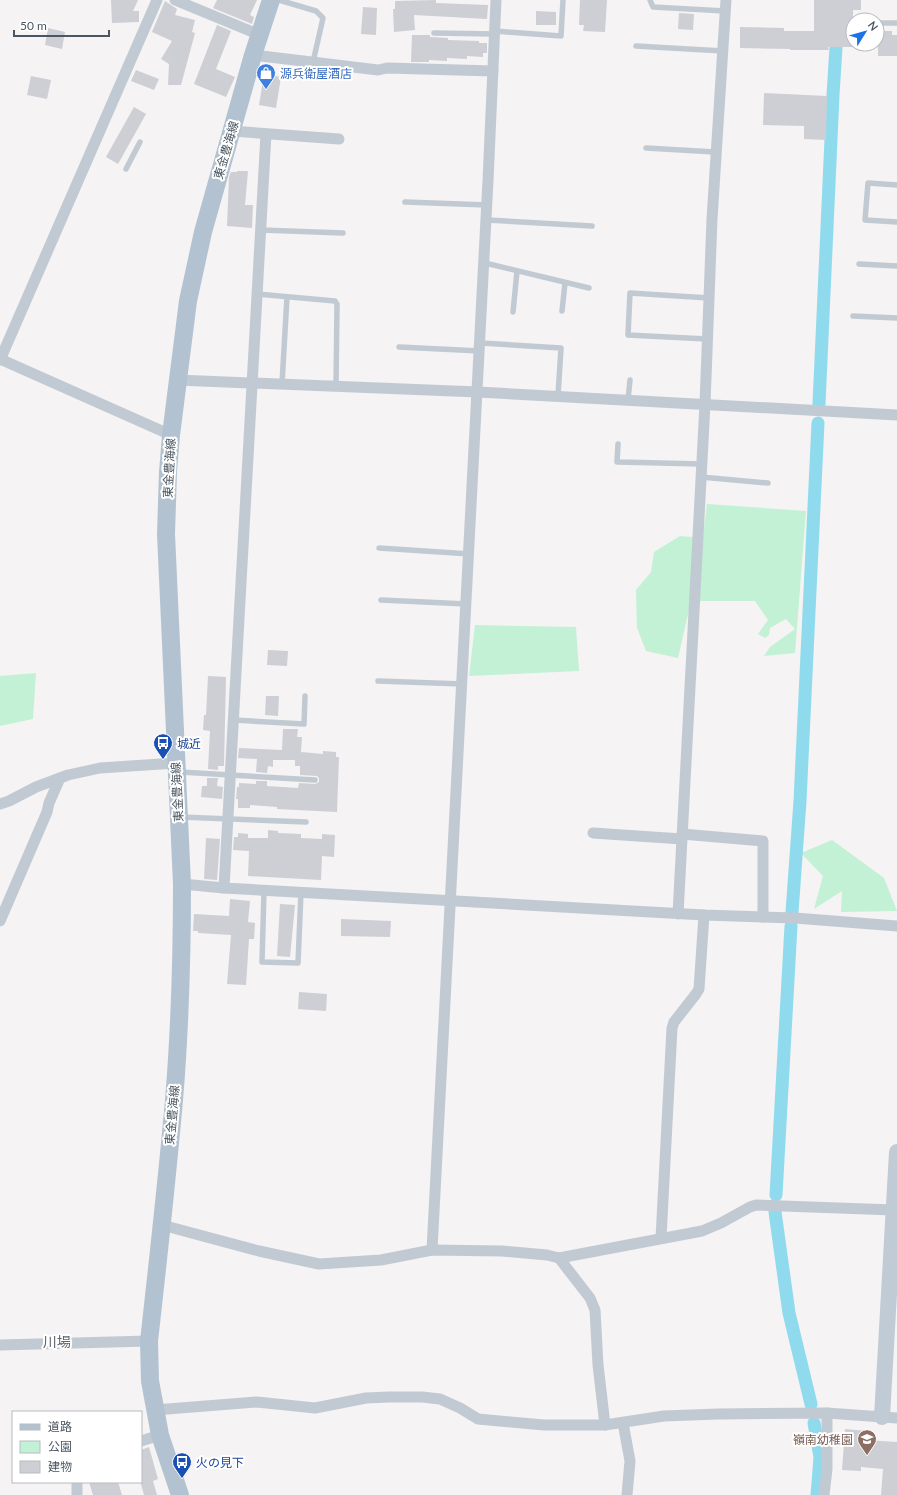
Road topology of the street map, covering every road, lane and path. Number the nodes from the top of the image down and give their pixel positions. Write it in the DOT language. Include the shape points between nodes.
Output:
graph roads {
  1 [pos="157,0"];
  2 [pos="174,0"];
  3 [pos="270,0"];
  4 [pos="279,0"];
  5 [pos="496,0"];
  6 [pos="563,0"];
  7 [pos="650,0"];
  8 [pos="726,6"];
  9 [pos="885,22"];
  10 [pos="897,23"];
  11 [pos="434,33"];
  12 [pos="495,33"];
  13 [pos="260,35"];
  14 [pos="636,46"];
  15 [pos="723,51"];
  16 [pos="253,55"];
  17 [pos="313,62"];
  18 [pos="493,71"];
  19 [pos="232,131"];
  20 [pos="266,134"];
  21 [pos="339,139"];
  22 [pos="140,142"];
  23 [pos="646,148"];
  24 [pos="715,152"];
  25 [pos="126,170"];
  26 [pos="897,184"];
  27 [pos="405,202"];
  28 [pos="488,205"];
  29 [pos="487,220"];
  30 [pos="897,222"];
  31 [pos="592,226"];
  32 [pos="261,230"];
  33 [pos="343,233"];
  34 [pos="485,263"];
  35 [pos="859,264"];
  36 [pos="897,266"];
  37 [pos="517,271"];
  38 [pos="565,283"];
  39 [pos="589,288"];
  40 [pos="257,294"];
  41 [pos="287,297"];
  42 [pos="709,298"];
  43 [pos="562,311"];
  44 [pos="513,312"];
  45 [pos="852,316"];
  46 [pos="897,318"];
  47 [pos="707,339"];
  48 [pos="399,347"];
  49 [pos="480,347"];
  50 [pos="0,359"];
  51 [pos="177,380"];
  52 [pos="630,380"];
  53 [pos="252,382"];
  54 [pos="282,384"];
  55 [pos="336,386"];
  56 [pos="478,392"];
  57 [pos="558,396"];
  58 [pos="628,400"];
  59 [pos="705,404"];
  60 [pos="897,415"];
  61 [pos="171,435"];
  62 [pos="618,444"];
  63 [pos="702,464"];
  64 [pos="701,477"];
  65 [pos="768,483"];
  66 [pos="379,548"];
  67 [pos="470,554"];
  68 [pos="381,600"];
  69 [pos="467,604"];
  70 [pos="378,681"];
  71 [pos="463,684"];
  72 [pos="305,696"];
  73 [pos="234,720"];
  74 [pos="176,767"];
  75 [pos="230,775"];
  76 [pos="60,778"];
  77 [pos="315,780"];
  78 [pos="0,804"];
  79 [pos="179,817"];
  80 [pos="228,819"];
  81 [pos="306,822"];
  82 [pos="593,833"];
  83 [pos="682,836"];
  84 [pos="182,884"];
  85 [pos="224,888"];
  86 [pos="264,891"];
  87 [pos="301,892"];
  88 [pos="452,901"];
  89 [pos="678,914"];
  90 [pos="704,915"];
  91 [pos="763,917"];
  92 [pos="0,921"];
  93 [pos="897,926"];
  94 [pos="897,1160"];
  95 [pos="894,1210"];
  96 [pos="162,1225"];
  97 [pos="661,1238"];
  98 [pos="432,1250"];
  99 [pos="559,1258"];
  100 [pos="893,1312"];
  101 [pos="149,1341"];
  102 [pos="0,1345"];
  103 [pos="155,1410"];
  104 [pos="827,1413"];
  105 [pos="890,1418"];
  106 [pos="623,1423"];
  107 [pos="605,1425"];
  108 [pos="160,1435"];
  109 [pos="142,1441"];
  110 [pos="77,1483"];
  111 [pos="77,1495"];
  112 [pos="180,1495"];
  113 [pos="627,1495"];
  114 [pos="824,1495"];
  1 -- 50 [label="street"];
  2 -- 13 [label="street"];
  3 -- 13 [label="main road, 東金豊海線"];
  4 -- 17 [label="lane" via="316,11 323,18"];
  5 -- 12 [label="street"];
  6 -- 12 [label="lane" via="560,36"];
  7 -- 8 [label="lane" via="653,7"];
  8 -- 15 [label="street"];
  9 -- 10 [label="lane"];
  11 -- 12 [label="lane"];
  12 -- 18 [label="street"];
  13 -- 16 [label="main road, 東金豊海線"];
  14 -- 15 [label="lane"];
  15 -- 24 [label="street"];
  16 -- 17 [label="street"];
  16 -- 19 [label="main road, 東金豊海線"];
  17 -- 18 [label="street" via="378,70 387,68"];
  18 -- 28 [label="street"];
  19 -- 20 [label="street"];
  19 -- 51 [label="main road, 東金豊海線" via="203,232 188,301"];
  20 -- 21 [label="street"];
  20 -- 32 [label="street"];
  22 -- 25 [label="lane"];
  23 -- 24 [label="lane"];
  24 -- 42 [label="street"];
  26 -- 30 [label="lane" via="868,183 866,220"];
  27 -- 28 [label="lane"];
  28 -- 29 [label="street"];
  29 -- 31 [label="lane"];
  29 -- 34 [label="street"];
  32 -- 33 [label="lane"];
  32 -- 40 [label="street"];
  34 -- 37 [label="lane"];
  34 -- 49 [label="street"];
  35 -- 36 [label="lane"];
  37 -- 38 [label="lane"];
  37 -- 44 [label="lane"];
  38 -- 39 [label="lane"];
  38 -- 43 [label="lane"];
  40 -- 41 [label="lane"];
  40 -- 53 [label="street"];
  41 -- 54 [label="lane"];
  41 -- 55 [label="lane" via="335,301 337,304"];
  42 -- 47 [label="street"];
  42 -- 47 [label="lane" via="630,293 628,335"];
  45 -- 46 [label="lane"];
  47 -- 59 [label="street"];
  48 -- 49 [label="lane"];
  49 -- 56 [label="street"];
  49 -- 57 [label="lane" via="561,348"];
  50 -- 61 [label="street"];
  51 -- 53 [label="street"];
  51 -- 61 [label="main road, 東金豊海線"];
  52 -- 58 [label="lane"];
  53 -- 54 [label="street"];
  53 -- 73 [label="street"];
  54 -- 55 [label="street"];
  55 -- 56 [label="street"];
  56 -- 57 [label="street"];
  56 -- 67 [label="street"];
  57 -- 58 [label="street"];
  58 -- 59 [label="street"];
  59 -- 60 [label="street"];
  59 -- 63 [label="street"];
  61 -- 74 [label="main road, 東金豊海線" via="166,534"];
  62 -- 63 [label="lane" via="617,462"];
  63 -- 64 [label="street"];
  64 -- 65 [label="lane"];
  64 -- 83 [label="street"];
  66 -- 67 [label="lane"];
  67 -- 69 [label="street"];
  68 -- 69 [label="lane"];
  69 -- 71 [label="street"];
  70 -- 71 [label="lane"];
  71 -- 88 [label="street"];
  72 -- 73 [label="lane" via="304,724"];
  73 -- 75 [label="street"];
  74 -- 75 [label="lane"];
  74 -- 76 [label="street" via="100,768"];
  74 -- 79 [label="main road, 東金豊海線"];
  75 -- 77 [label="lane"];
  75 -- 80 [label="street"];
  76 -- 78 [label="street"];
  76 -- 92 [label="street"];
  79 -- 80 [label="lane"];
  79 -- 84 [label="main road, 東金豊海線"];
  80 -- 81 [label="lane"];
  80 -- 85 [label="street"];
  82 -- 83 [label="street"];
  83 -- 89 [label="street"];
  83 -- 91 [label="street" via="763,841"];
  84 -- 85 [label="street"];
  84 -- 96 [label="main road, 東金豊海線" via="180,1016"];
  85 -- 86 [label="street"];
  86 -- 87 [label="street"];
  86 -- 87 [label="lane" via="262,962 298,963"];
  87 -- 88 [label="street"];
  88 -- 89 [label="street"];
  88 -- 98 [label="street"];
  89 -- 90 [label="street"];
  90 -- 91 [label="street"];
  90 -- 97 [label="street" via="699,989 672,1028"];
  91 -- 93 [label="street"];
  94 -- 95 [label="street"];
  95 -- 97 [label="street" via="756,1205 702,1231"];
  95 -- 100 [label="street"];
  96 -- 98 [label="street" via="266,1253 319,1264 381,1260"];
  96 -- 101 [label="main road, 東金豊海線"];
  97 -- 99 [label="street"];
  98 -- 99 [label="street" via="502,1251"];
  99 -- 107 [label="street" via="590,1298 595,1310"];
  100 -- 105 [label="street"];
  101 -- 102 [label="street"];
  101 -- 103 [label="main road, 東金豊海線" via="150,1381"];
  103 -- 107 [label="street" via="257,1402 315,1408 366,1398 422,1397 440,1400 478,1419 544,1425"];
  103 -- 108 [label="main road, 東金豊海線"];
  104 -- 105 [label="street"];
  104 -- 106 [label="street" via="703,1414 664,1416"];
  104 -- 114 [label="street" via="827,1468"];
  106 -- 107 [label="street"];
  106 -- 113 [label="street" via="630,1461"];
  108 -- 109 [label="street"];
  108 -- 112 [label="main road, 東金豊海線"];
  110 -- 111 [label="street"];
}
